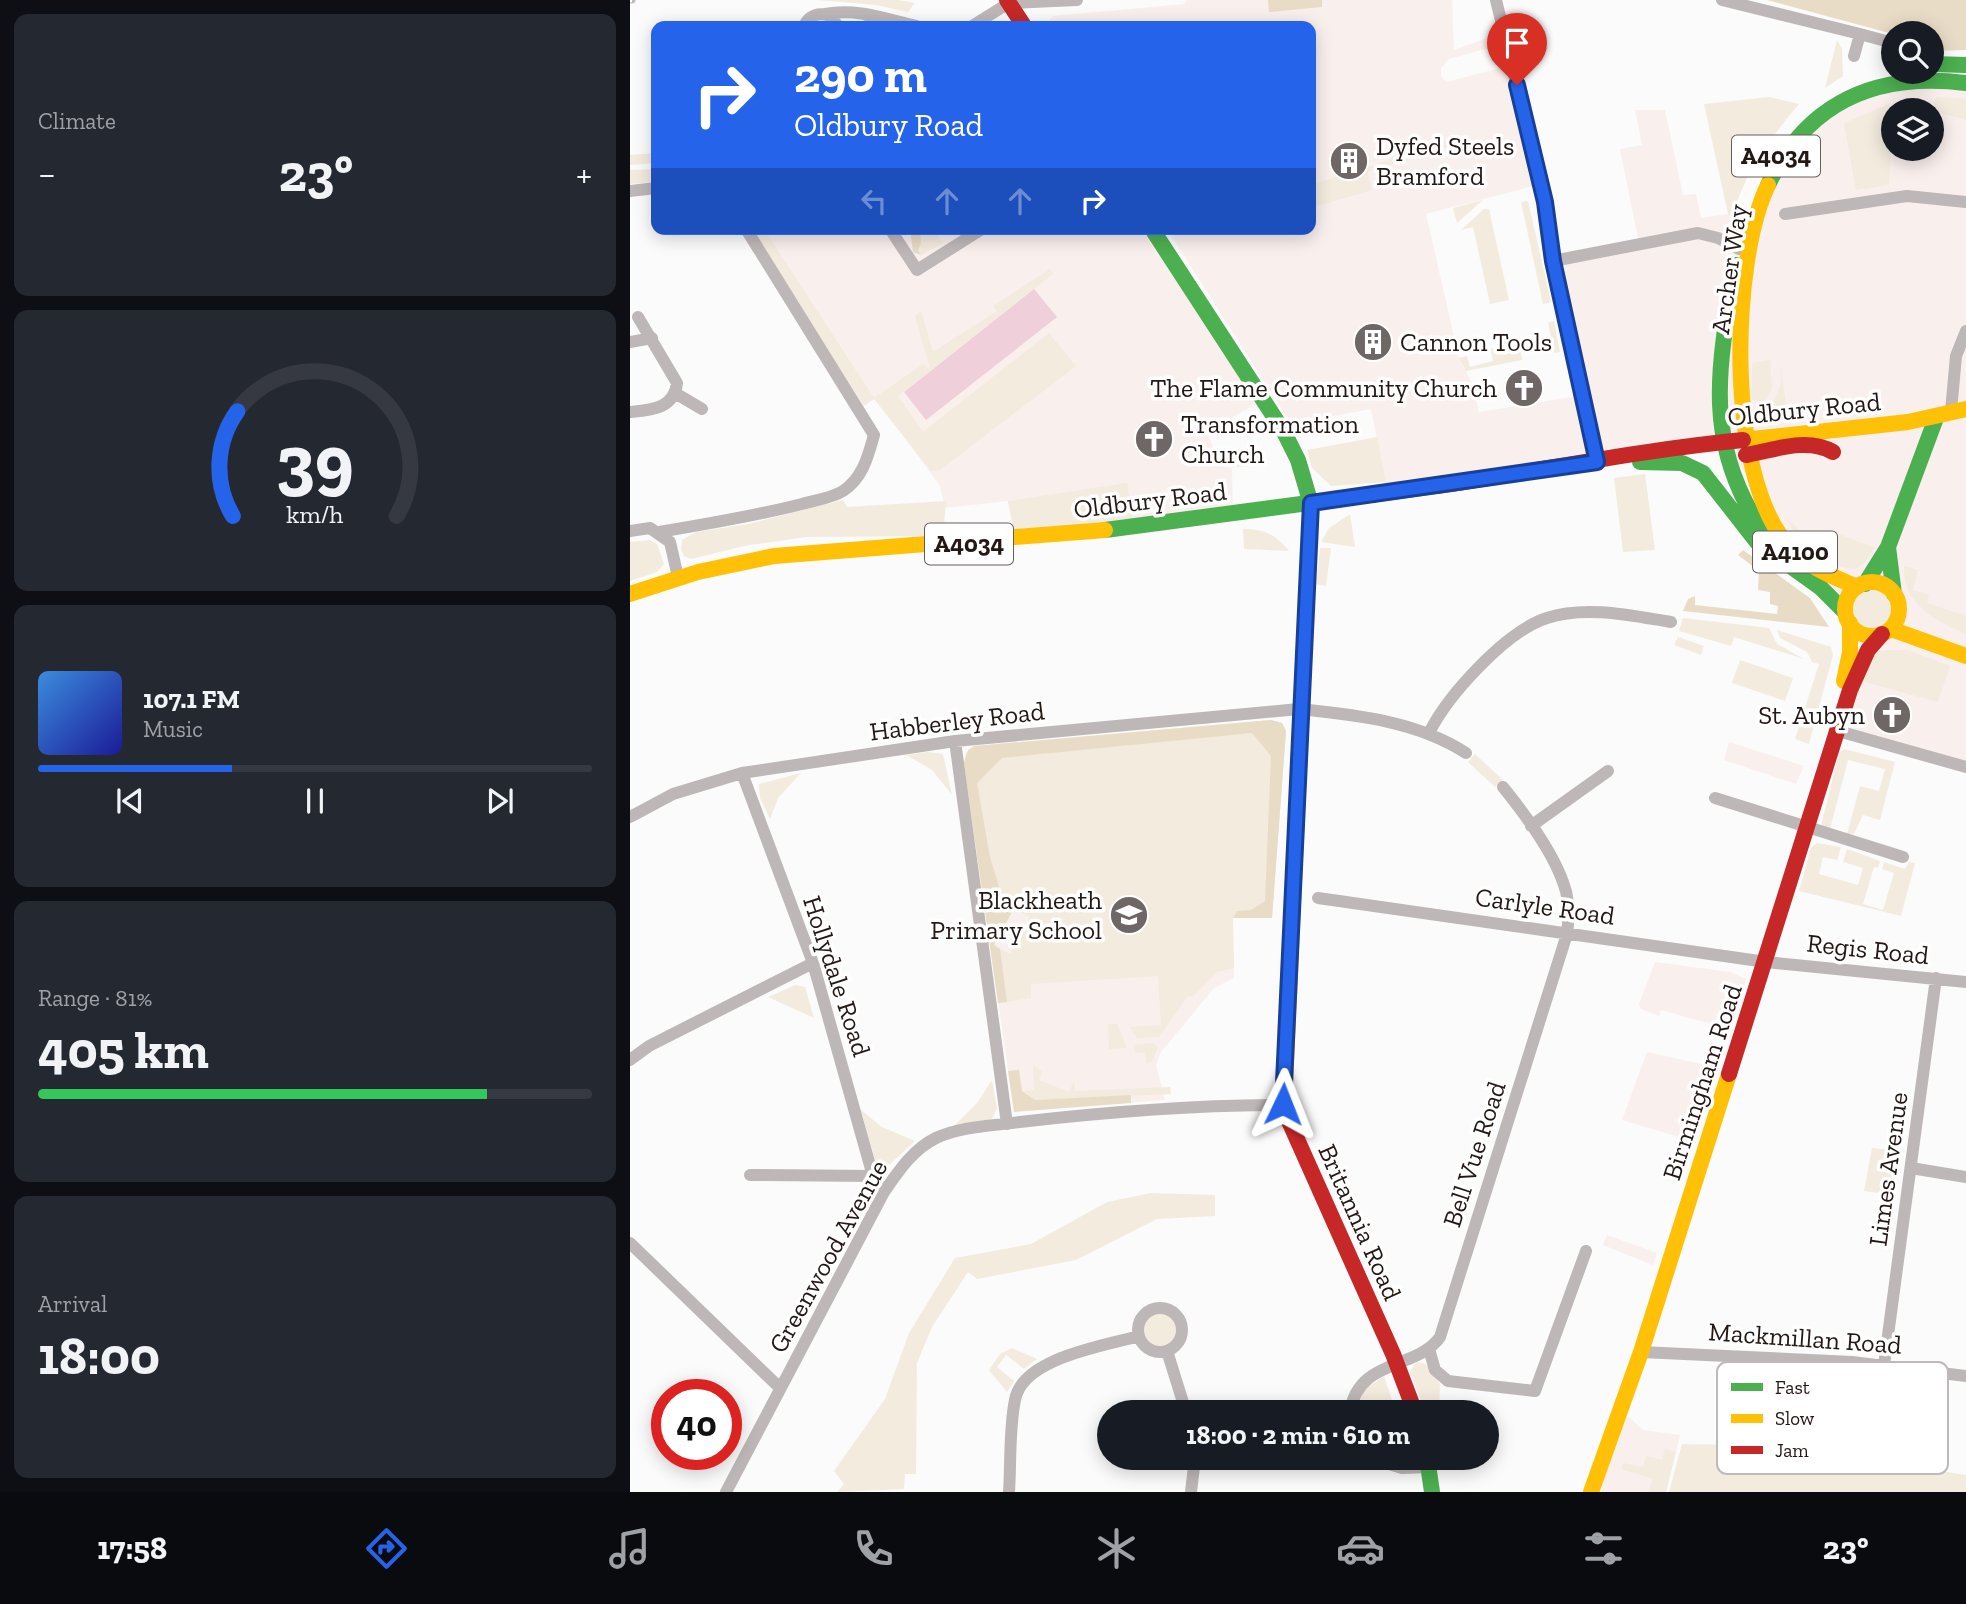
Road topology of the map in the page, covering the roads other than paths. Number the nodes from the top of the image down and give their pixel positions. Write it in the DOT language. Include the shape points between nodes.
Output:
graph roads {
  1 [pos="1077,0"];
  2 [pos="1496,0"];
  3 [pos="1722,0"];
  4 [pos="1008,1"];
  5 [pos="825,14"];
  6 [pos="891,20"];
  7 [pos="807,21"];
  8 [pos="833,21"];
  9 [pos="887,21"];
  10 [pos="895,21"];
  11 [pos="979,21"];
  12 [pos="1021,21"];
  13 [pos="1860,34"];
  14 [pos="1881,40"];
  15 [pos="1854,57"];
  16 [pos="1944,64"];
  17 [pos="1966,65"];
  18 [pos="1881,75"];
  19 [pos="1966,83"];
  20 [pos="651,189"];
  21 [pos="630,191"];
  22 [pos="1966,202"];
  23 [pos="1785,214"];
  24 [pos="750,235"];
  25 [pos="894,235"];
  26 [pos="972,235"];
  27 [pos="1156,235"];
  28 [pos="1754,236"];
  29 [pos="1739,249"];
  30 [pos="1553,261"];
  31 [pos="638,317"];
  32 [pos="1966,331"];
  33 [pos="652,338"];
  34 [pos="630,342"];
  35 [pos="676,393"];
  36 [pos="1741,403"];
  37 [pos="702,409"];
  38 [pos="630,412"];
  39 [pos="1720,413"];
  40 [pos="1951,413"];
  41 [pos="1830,432"];
  42 [pos="1779,436"];
  43 [pos="1678,447"];
  44 [pos="1745,447"];
  45 [pos="1718,449"];
  46 [pos="1768,451"];
  47 [pos="1597,462"];
  48 [pos="1684,464"];
  49 [pos="1751,474"];
  50 [pos="1756,493"];
  51 [pos="1311,503"];
  52 [pos="630,531"];
  53 [pos="659,532"];
  54 [pos="1888,548"];
  55 [pos="1805,573"];
  56 [pos="678,577"];
  57 [pos="1861,586"];
  58 [pos="630,594"];
  59 [pos="1897,601"];
  60 [pos="1848,618"];
  61 [pos="1671,622"];
  62 [pos="1886,632"];
  63 [pos="1966,646"];
  64 [pos="1966,656"];
  65 [pos="1299,709"];
  66 [pos="1838,731"];
  67 [pos="1429,733"];
  68 [pos="955,741"];
  69 [pos="1821,752"];
  70 [pos="1466,753"];
  71 [pos="1966,767"];
  72 [pos="1608,771"];
  73 [pos="742,773"];
  74 [pos="1503,787"];
  75 [pos="1714,798"];
  76 [pos="630,817"];
  77 [pos="1531,826"];
  78 [pos="1807,826"];
  79 [pos="1903,858"];
  80 [pos="1318,898"];
  81 [pos="1567,934"];
  82 [pos="1766,962"];
  83 [pos="813,963"];
  84 [pos="1936,978"];
  85 [pos="1966,982"];
  86 [pos="630,1060"];
  87 [pos="1283,1104"];
  88 [pos="1007,1124"];
  89 [pos="1911,1168"];
  90 [pos="750,1175"];
  91 [pos="873,1176"];
  92 [pos="1966,1177"];
  93 [pos="884,1192"];
  94 [pos="630,1243"];
  95 [pos="1586,1251"];
  96 [pos="1139,1336"];
  97 [pos="1429,1349"];
  98 [pos="1167,1351"];
  99 [pos="1641,1352"];
  100 [pos="1839,1362"];
  101 [pos="1884,1362"];
  102 [pos="1396,1363"];
  103 [pos="1948,1374"];
  104 [pos="1966,1377"];
  105 [pos="780,1388"];
  106 [pos="1182,1400"];
  107 [pos="1354,1400"];
  108 [pos="1410,1400"];
  109 [pos="1194,1470"];
  110 [pos="1430,1470"];
  111 [pos="726,1492"];
  112 [pos="1009,1492"];
  113 [pos="1191,1492"];
  114 [pos="1432,1492"];
  115 [pos="1591,1492"];
  1 -- 4 [label="street"];
  2 -- 30 [label="street" via="1545,202"];
  3 -- 13 [label="street"];
  4 -- 11 [label="street"];
  4 -- 12 [label="main road"];
  5 -- 6 [label="street" via="844,10"];
  5 -- 7 [label="street"];
  5 -- 8 [label="street"];
  6 -- 9 [label="street"];
  6 -- 10 [label="street"];
  13 -- 14 [label="street"];
  13 -- 15 [label="street"];
  16 -- 17 [label="main road"];
  18 -- 29 [label="main road, Archer Way / A4034" via="1847,87 1791,135 1761,181"];
  19 -- 28 [label="main road, Archer Way / A4034" via="1893,82 1865,91 1825,114 1798,139 1776,171 1764,193"];
  20 -- 21 [label="street"];
  22 -- 23 [label="street" via="1907,196"];
  24 -- 53 [label="street" via="874,435 868,456 863,470 844,490 831,496 755,516"];
  25 -- 26 [label="street" via="917,270"];
  27 -- 51 [label="main road" via="1284,432"];
  28 -- 29 [label="main road"];
  28 -- 36 [label="main road, Archer Way / A4034" via="1744,311"];
  29 -- 30 [label="street" via="1698,233"];
  29 -- 39 [label="main road, Archer Way / A4034" via="1722,348"];
  30 -- 47 [label="street"];
  31 -- 33 [label="street"];
  32 -- 40 [label="street" via="1956,356"];
  33 -- 34 [label="street"];
  33 -- 35 [label="street" via="673,373"];
  35 -- 37 [label="street"];
  35 -- 38 [label="street" via="655,410"];
  36 -- 42 [label="main road" via="1754,425"];
  36 -- 44 [label="main road, Archer Way / A4034"];
  39 -- 43 [label="main road, Oldbury Road / A4034" via="1694,442"];
  39 -- 45 [label="main road, A4100"];
  40 -- 41 [label="main road, Oldbury Road"];
  40 -- 54 [label="main road"];
  41 -- 42 [label="main road, Oldbury Road"];
  41 -- 46 [label="main road, Oldbury Road" via="1833,452 1825,445"];
  42 -- 44 [label="main road, Oldbury Road"];
  43 -- 45 [label="main road, Oldbury Road / A4034"];
  43 -- 47 [label="main road, Oldbury Road / A4034"];
  44 -- 45 [label="main road, Oldbury Road"];
  44 -- 46 [label="main road, Oldbury Road"];
  44 -- 49 [label="main road, Archer Way / A4034"];
  45 -- 48 [label="main road, Oldbury Road"];
  45 -- 55 [label="main road, A4100" via="1760,529"];
  46 -- 49 [label="main road"];
  47 -- 48 [label="main road, Oldbury Road"];
  47 -- 51 [label="main road, Oldbury Road / A4034"];
  48 -- 55 [label="main road, A4100" via="1716,484 1747,532"];
  49 -- 50 [label="main road, Archer Way / A4034"];
  50 -- 57 [label="main road, A4100" via="1780,537 1794,551 1830,578"];
  51 -- 56 [label="main road, Oldbury Road / A4034" via="1077,534 774,556"];
  51 -- 65 [label="main road, Britannia Road"];
  52 -- 53 [label="street" via="650,528"];
  53 -- 56 [label="street" via="670,542"];
  54 -- 57 [label="main road"];
  54 -- 59 [label="main road"];
  55 -- 60 [label="main road, A4100" via="1832,595"];
  56 -- 58 [label="main road, Oldbury Road / A4034"];
  57 -- 59 [label="main road" via="1880,584"];
  57 -- 60 [label="main road" via="1847,598"];
  59 -- 62 [label="main road" via="1897,621"];
  59 -- 63 [label="main road" via="1938,635"];
  60 -- 62 [label="main road" via="1863,635"];
  60 -- 69 [label="main road, Birmingham Road" via="1848,664"];
  61 -- 67 [label="street" via="1625,614 1573,613 1547,618 1525,629 1481,666 1440,713"];
  62 -- 64 [label="main road"];
  62 -- 66 [label="main road, Birmingham Road" via="1868,650 1859,668"];
  65 -- 67 [label="street, Habberley Road" via="1356,715"];
  65 -- 68 [label="street, Habberley Road"];
  65 -- 87 [label="main road, Britannia Road"];
  66 -- 69 [label="main road, Birmingham Road" via="1832,732"];
  66 -- 71 [label="street"];
  66 -- 78 [label="main road, Birmingham Road"];
  67 -- 70 [label="street, Habberley Road"];
  68 -- 73 [label="street, Habberley Road"];
  68 -- 88 [label="street"];
  69 -- 78 [label="main road, Birmingham Road" via="1806,806"];
  72 -- 77 [label="street"];
  73 -- 76 [label="street, Habberley Road" via="673,794"];
  73 -- 83 [label="street, Hollydale Road"];
  74 -- 77 [label="street, Bell Vue Road"];
  75 -- 78 [label="street"];
  77 -- 81 [label="street, Bell Vue Road" via="1564,884"];
  78 -- 79 [label="street"];
  78 -- 82 [label="main road, Birmingham Road"];
  80 -- 81 [label="street, Carlyle Road"];
  81 -- 82 [label="street, Carlyle Road"];
  81 -- 97 [label="street, Bell Vue Road" via="1440,1336"];
  82 -- 84 [label="street, Regis Road"];
  82 -- 99 [label="main road, Birmingham Road"];
  83 -- 86 [label="street"];
  83 -- 91 [label="street, Hollydale Road"];
  84 -- 85 [label="street, Regis Road"];
  84 -- 89 [label="street, Limes Avenue"];
  87 -- 88 [label="street, Greenwood Avenue"];
  87 -- 102 [label="main road, Britannia Road" via="1288,1125"];
  88 -- 93 [label="street, Greenwood Avenue" via="935,1139 911,1157"];
  89 -- 92 [label="street"];
  89 -- 101 [label="street, Limes Avenue"];
  90 -- 91 [label="street, Greenwood Avenue"];
  91 -- 93 [label="street, Hollydale Road"];
  93 -- 105 [label="street, Greenwood Avenue"];
  94 -- 105 [label="street"];
  95 -- 97 [label="street" via="1535,1391 1448,1381 1435,1370"];
  96 -- 98 [label="street" via="1153,1351"];
  96 -- 98 [label="street" via="1140,1321 1149,1310 1171,1310 1181,1321 1182,1336"];
  96 -- 112 [label="street" via="1039,1367 1026,1380 1015,1400"];
  97 -- 102 [label="street"];
  98 -- 106 [label="street"];
  99 -- 100 [label="street, Mackmillan Road"];
  99 -- 115 [label="main road, Birmingham Road"];
  102 -- 107 [label="street" via="1366,1380"];
  102 -- 108 [label="main road, Britannia Road"];
  103 -- 104 [label="street, Mackmillan Road"];
  105 -- 111 [label="street, Greenwood Avenue"];
  109 -- 113 [label="street"];
  110 -- 114 [label="main road"];
}
